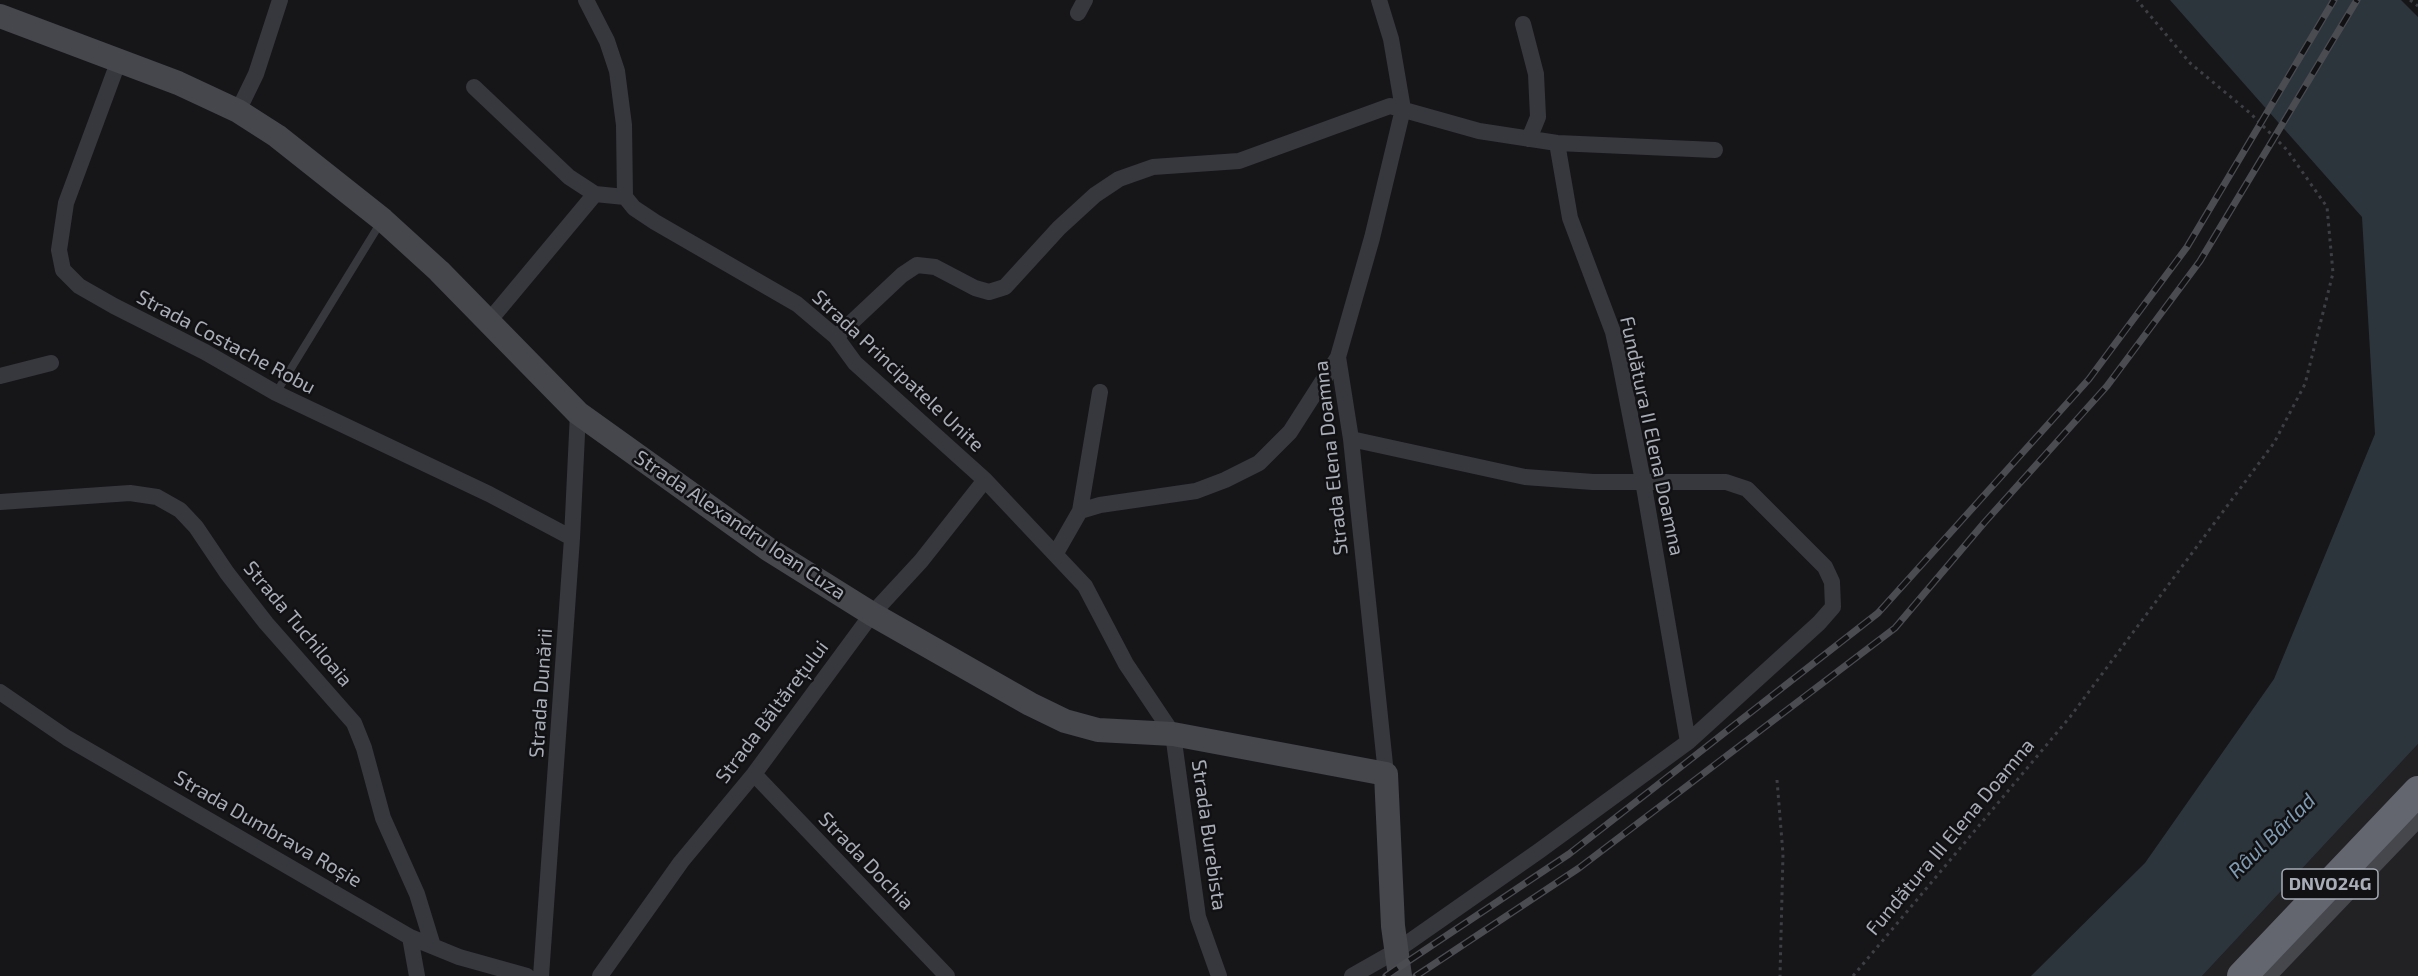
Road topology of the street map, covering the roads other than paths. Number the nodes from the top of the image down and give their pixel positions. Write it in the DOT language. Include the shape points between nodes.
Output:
graph roads {
  1 [pos="280,0"];
  2 [pos="586,0"];
  3 [pos="1379,0"];
  4 [pos="0,16"];
  5 [pos="1523,24"];
  6 [pos="119,60"];
  7 [pos="474,87"];
  8 [pos="1403,109"];
  9 [pos="238,111"];
  10 [pos="1529,139"];
  11 [pos="1557,143"];
  12 [pos="1715,150"];
  13 [pos="595,194"];
  14 [pos="625,197"];
  15 [pos="383,219"];
  16 [pos="489,321"];
  17 [pos="836,337"];
  18 [pos="1338,357"];
  19 [pos="51,363"];
  20 [pos="0,376"];
  21 [pos="1100,392"];
  22 [pos="276,393"];
  23 [pos="578,413"];
  24 [pos="1351,439"];
  25 [pos="985,480"];
  26 [pos="1643,481"];
  27 [pos="0,502"];
  28 [pos="1080,511"];
  29 [pos="572,538"];
  30 [pos="1056,553"];
  31 [pos="872,614"];
  32 [pos="0,692"];
  33 [pos="1173,734"];
  34 [pos="1688,742"];
  35 [pos="754,774"];
  36 [pos="1386,774"];
  37 [pos="2418,791"];
  38 [pos="2418,814"];
  39 [pos="410,937"];
  40 [pos="433,946"];
  41 [pos="1396,951"];
  42 [pos="417,976"];
  43 [pos="527,976"];
  44 [pos="541,976"];
  45 [pos="600,976"];
  46 [pos="947,976"];
  47 [pos="1219,976"];
  48 [pos="1352,976"];
  49 [pos="1400,976"];
  50 [pos="2242,976"];
  51 [pos="2263,976"];
  1 -- 9 [label="street" via="256,74"];
  2 -- 14 [label="street" via="617,71 624,125"];
  3 -- 8 [label="street" via="1391,39"];
  4 -- 6 [label="street, Strada Alexandru Ioan Cuza"];
  5 -- 10 [label="street" via="1537,84 1538,117"];
  6 -- 9 [label="street, Strada Alexandru Ioan Cuza"];
  6 -- 22 [label="street, Strada Costache Robu" via="66,203 59,250 63,270 79,286"];
  7 -- 13 [label="street" via="569,177"];
  8 -- 10 [label="street" via="1479,131"];
  8 -- 17 [label="street" via="1379,109 1239,162 1153,167 1119,179 1059,228 1005,287 989,292 935,267 918,265"];
  8 -- 18 [label="street, Strada Elena Doamna"];
  9 -- 15 [label="street, Strada Alexandru Ioan Cuza" via="277,136"];
  10 -- 11 [label="street"];
  11 -- 12 [label="street"];
  11 -- 26 [label="street, Fundătura II Elena Doamna" via="1570,218 1612,332"];
  13 -- 14 [label="street"];
  13 -- 16 [label="street"];
  14 -- 17 [label="street, Strada Principatele Unite" via="655,222 797,304"];
  15 -- 16 [label="street, Strada Alexandru Ioan Cuza"];
  15 -- 22 [label="lane"];
  16 -- 23 [label="street, Strada Alexandru Ioan Cuza"];
  17 -- 25 [label="street, Strada Principatele Unite" via="881,389"];
  18 -- 24 [label="street, Strada Elena Doamna"];
  18 -- 28 [label="street" via="1290,432 1259,463 1196,491"];
  19 -- 20 [label="street"];
  21 -- 28 [label="street"];
  22 -- 29 [label="street, Strada Costache Robu" via="489,494"];
  23 -- 29 [label="street, Strada Dunării"];
  23 -- 31 [label="street, Strada Alexandru Ioan Cuza" via="768,549"];
  24 -- 26 [label="street" via="1525,477"];
  24 -- 36 [label="street, Strada Elena Doamna"];
  25 -- 30 [label="street, Strada Principatele Unite"];
  25 -- 31 [label="street, Strada Băltărețului" via="921,561"];
  26 -- 34 [label="street, Fundătura II Elena Doamna"];
  26 -- 34 [label="street" via="1726,482 1747,489 1825,567 1832,582 1833,607 1820,623"];
  27 -- 40 [label="street, Strada Tuchiloaia" via="130,493 157,497 180,510 196,526 266,623 354,723 383,819 417,894"];
  28 -- 30 [label="street"];
  29 -- 44 [label="street, Strada Dunării"];
  30 -- 33 [label="street, Strada Principatele Unite" via="1085,586 1126,664"];
  31 -- 33 [label="street, Strada Alexandru Ioan Cuza" via="1065,721 1098,730"];
  31 -- 35 [label="street, Strada Băltărețului"];
  32 -- 39 [label="street, Strada Dumbrava Roșie" via="67,738"];
  33 -- 36 [label="street, Strada Alexandru Ioan Cuza"];
  33 -- 47 [label="street, Strada Burebista" via="1198,917"];
  34 -- 41 [label="street"];
  35 -- 45 [label="street, Strada Băltărețului" via="681,862"];
  35 -- 46 [label="street, Strada Dochia"];
  36 -- 41 [label="street"];
  37 -- 50 [label="highway, DNVO24G"];
  38 -- 51 [label="street"];
  39 -- 40 [label="street, Strada Dumbrava Roșie"];
  39 -- 42 [label="street"];
  40 -- 43 [label="street, Strada Dumbrava Roșie"];
  41 -- 48 [label="street"];
  41 -- 49 [label="street"];
}
